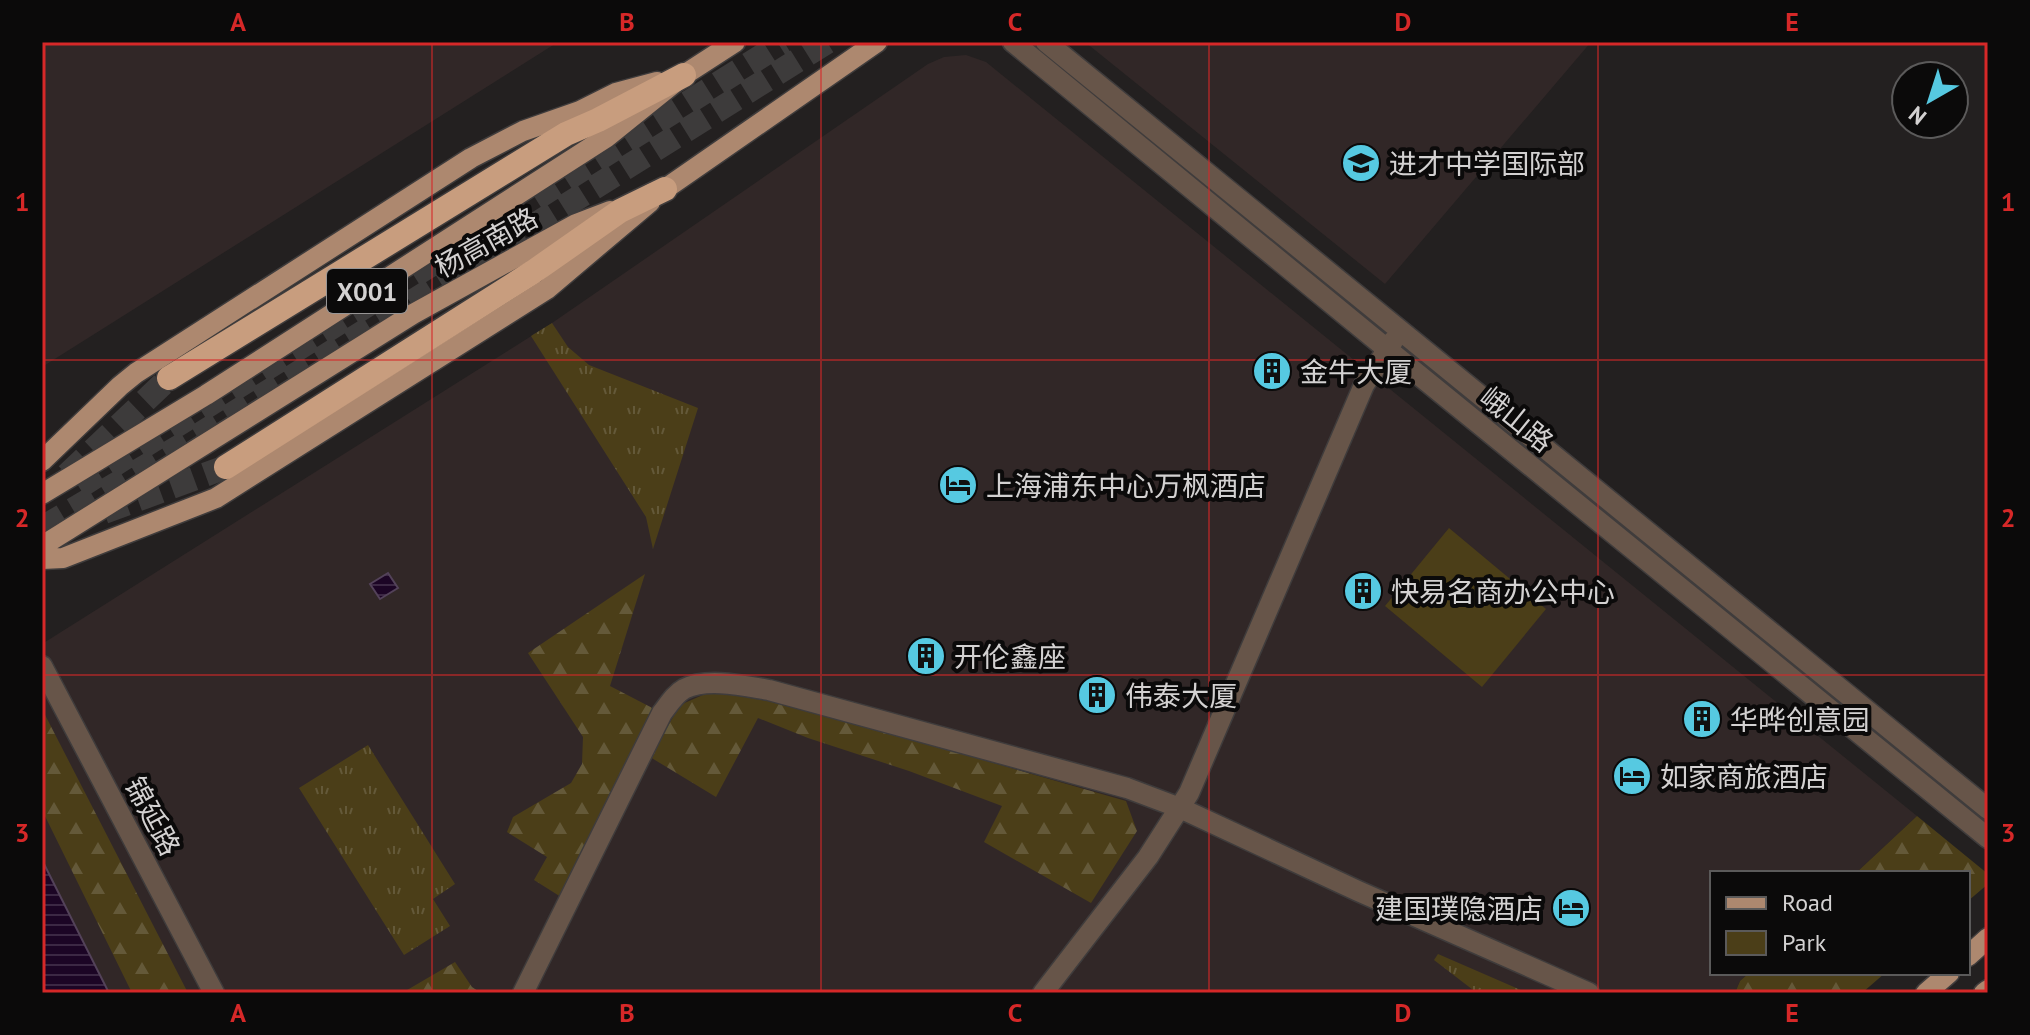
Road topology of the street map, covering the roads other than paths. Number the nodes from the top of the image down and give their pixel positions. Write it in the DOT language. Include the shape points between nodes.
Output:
graph roads {
  1 [pos="735,42"];
  2 [pos="877,42"];
  3 [pos="1013,42"];
  4 [pos="1046,42"];
  5 [pos="684,75"];
  6 [pos="665,189"];
  7 [pos="1400,331"];
  8 [pos="1387,349"];
  9 [pos="169,378"];
  10 [pos="42,461"];
  11 [pos="226,467"];
  12 [pos="42,494"];
  13 [pos="42,546"];
  14 [pos="42,559"];
  15 [pos="42,666"];
  16 [pos="1180,808"];
  17 [pos="1988,809"];
  18 [pos="1988,838"];
  19 [pos="1988,938"];
  20 [pos="1970,954"];
  21 [pos="1947,975"];
  22 [pos="214,993"];
  23 [pos="523,993"];
  24 [pos="1043,993"];
  25 [pos="1589,993"];
  26 [pos="1926,993"];
  1 -- 5 [label="main road, 杨高南路 / X001"];
  2 -- 6 [label="main road, 杨高南路 / X001"];
  3 -- 8 [label="street, 峨山路"];
  4 -- 7 [label="street, 峨山路"];
  5 -- 9 [label="highway" via="566,134"];
  5 -- 10 [label="main road, X001" via="616,93 471,158 136,373"];
  5 -- 12 [label="main road, 杨高南路 / X001" via="607,137"];
  6 -- 11 [label="highway" via="620,211"];
  6 -- 13 [label="main road, 杨高南路 / X001" via="576,224 413,314"];
  6 -- 14 [label="main road, X001" via="547,289 216,498 63,558"];
  7 -- 8 [label="street"];
  7 -- 17 [label="street, 峨山路"];
  8 -- 16 [label="street" via="1364,385"];
  8 -- 18 [label="street, 峨山路"];
  15 -- 22 [label="street, 锦延路"];
  16 -- 23 [label="street" via="1127,788 769,690 695,685 672,698 662,713"];
  16 -- 24 [label="street"];
  16 -- 25 [label="street"];
  19 -- 20 [label="main road"];
  21 -- 26 [label="main road"];
}
